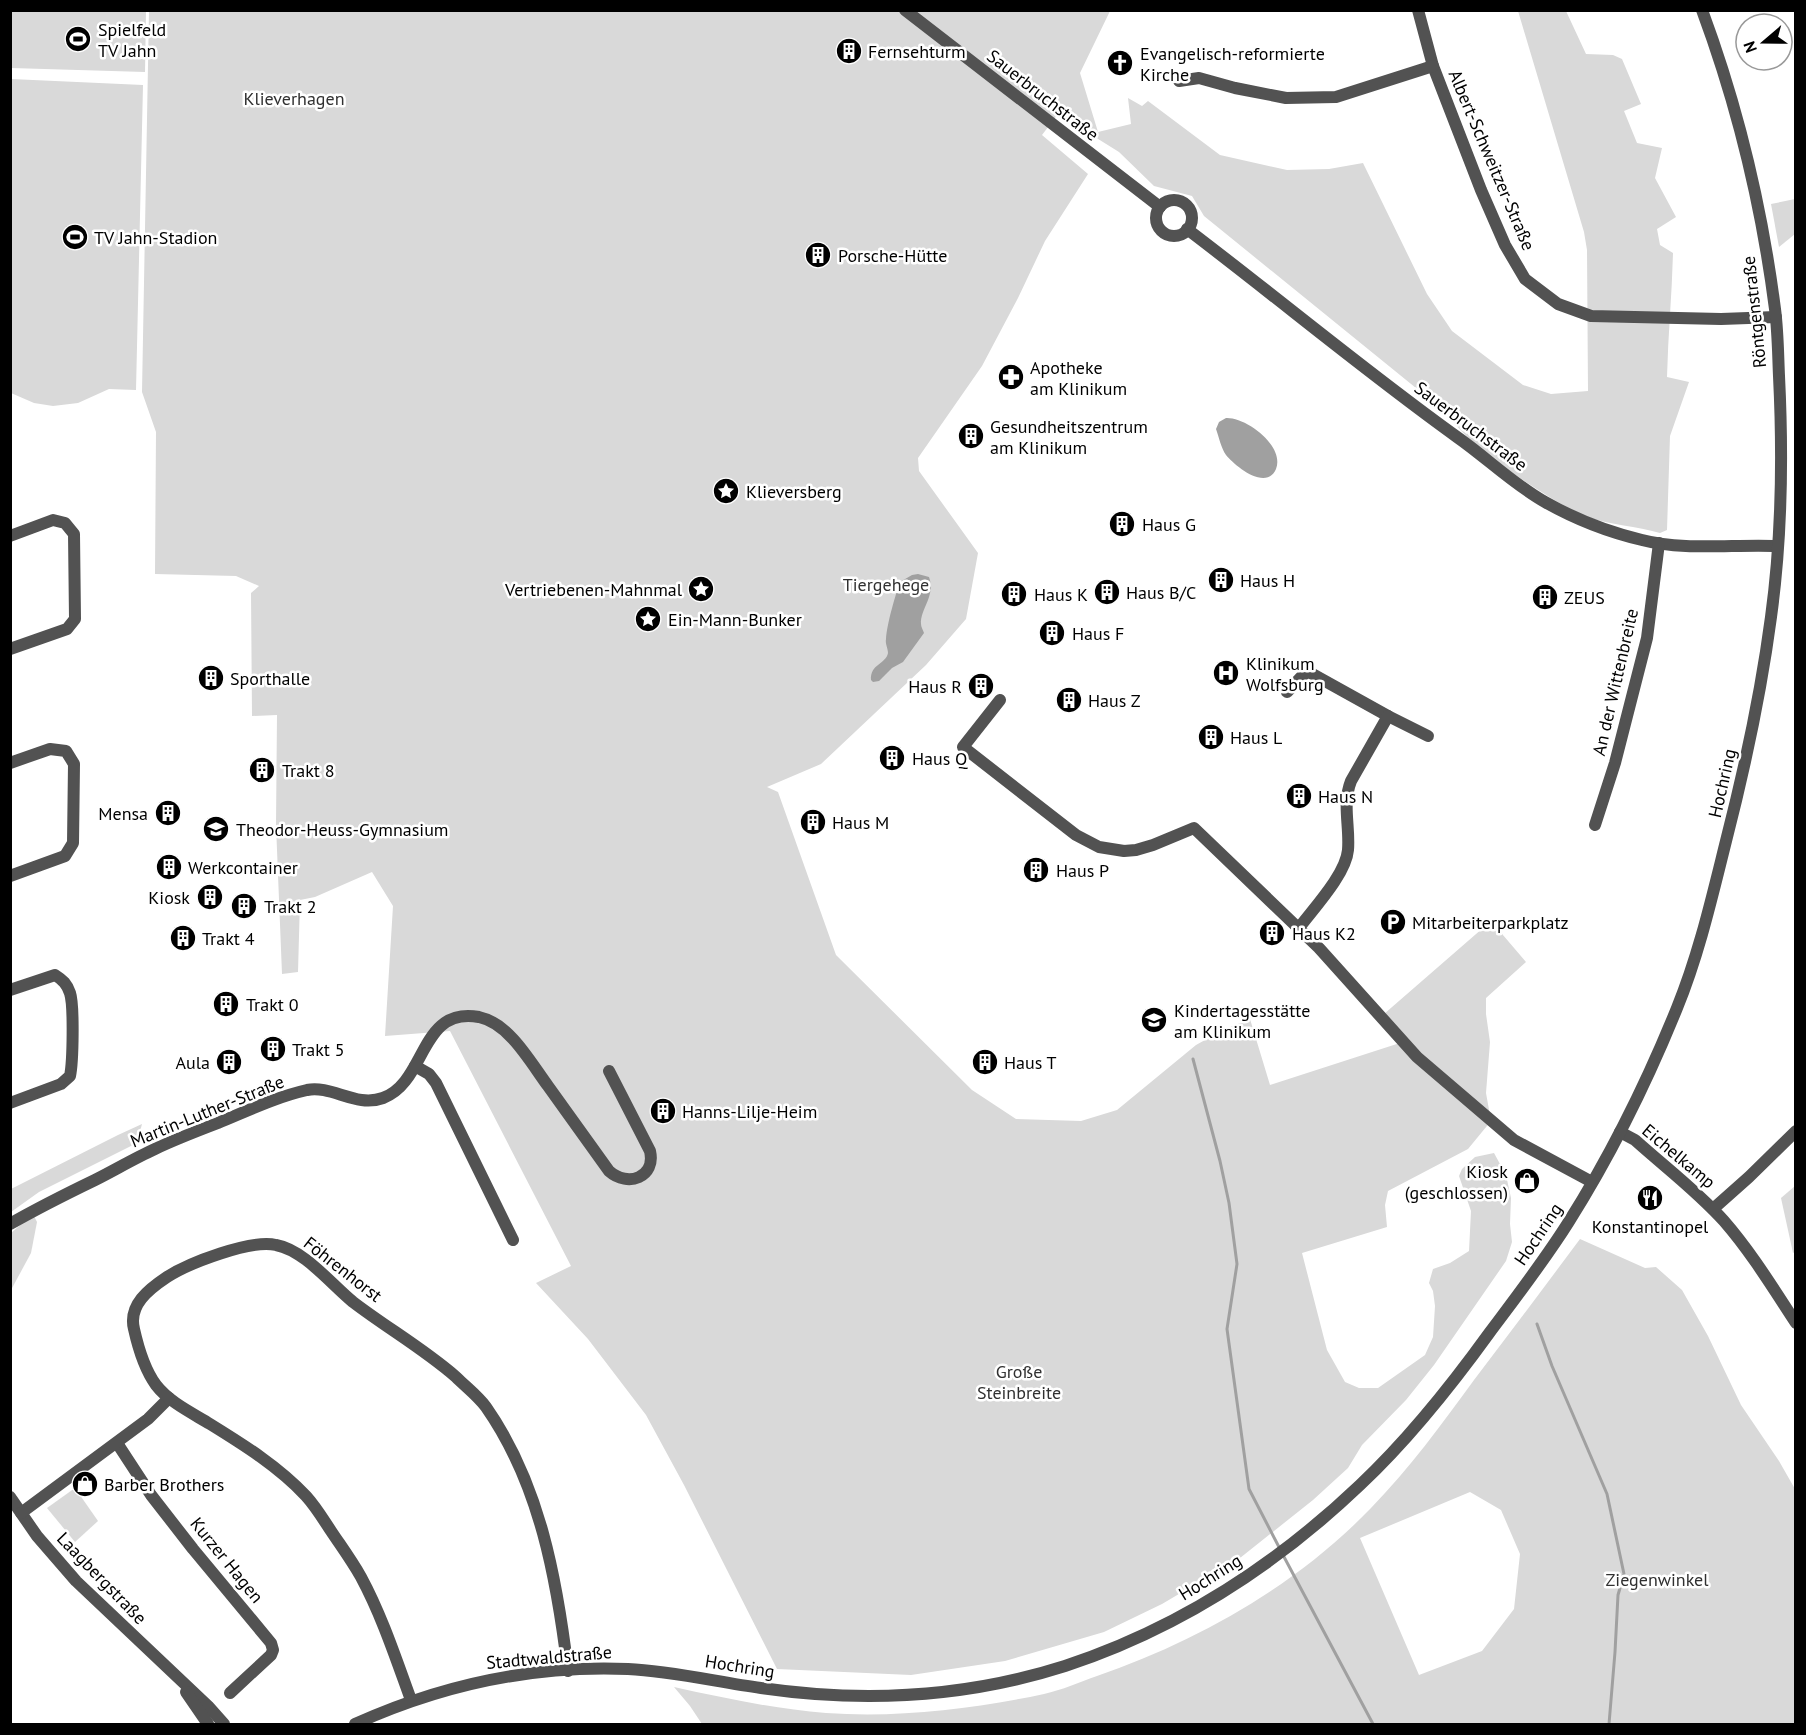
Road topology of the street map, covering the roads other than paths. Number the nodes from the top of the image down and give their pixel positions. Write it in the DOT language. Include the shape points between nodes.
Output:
graph roads {
  1 [pos="905,10"];
  2 [pos="1418,10"];
  3 [pos="1702,10"];
  4 [pos="1433,66"];
  5 [pos="1179,81"];
  6 [pos="1160,207"];
  7 [pos="1187,230"];
  8 [pos="1776,316"];
  9 [pos="1782,441"];
  10 [pos="1796,442"];
  11 [pos="10,536"];
  12 [pos="1659,543"];
  13 [pos="1777,546"];
  14 [pos="10,649"];
  15 [pos="1287,693"];
  16 [pos="1000,700"];
  17 [pos="1388,716"];
  18 [pos="1428,736"];
  19 [pos="10,763"];
  20 [pos="1595,825"];
  21 [pos="10,876"];
  22 [pos="1299,928"];
  23 [pos="10,990"];
  24 [pos="415,1066"];
  25 [pos="609,1071"];
  26 [pos="10,1103"];
  27 [pos="1796,1131"];
  28 [pos="1620,1132"];
  29 [pos="1592,1182"];
  30 [pos="1713,1209"];
  31 [pos="10,1224"];
  32 [pos="513,1240"];
  33 [pos="1796,1323"];
  34 [pos="169,1398"];
  35 [pos="117,1443"];
  36 [pos="10,1497"];
  37 [pos="21,1513"];
  38 [pos="568,1671"];
  39 [pos="176,1676"];
  40 [pos="682,1676"];
  41 [pos="230,1693"];
  42 [pos="411,1700"];
  43 [pos="207,1725"];
  44 [pos="224,1725"];
  45 [pos="355,1725"];
  1 -- 6 [label="street, Sauerbruchstraße"];
  2 -- 4 [label="street, Albert-Schweitzer-Straße"];
  3 -- 8 [label="street, Röntgenstraße" via="1726,81 1758,204"];
  4 -- 5 [label="street" via="1336,97 1286,98 1199,78"];
  4 -- 8 [label="street, Albert-Schweitzer-Straße" via="1505,245 1525,279 1558,304 1591,316"];
  6 -- 7 [label="street" via="1156,220 1162,232 1175,236"];
  6 -- 7 [label="street" via="1172,200 1185,204 1191,216"];
  7 -- 12 [label="street, Sauerbruchstraße" via="1544,502 1592,525"];
  8 -- 9 [label="street, Röntgenstraße"];
  9 -- 10 [label="street"];
  9 -- 13 [label="street, Röntgenstraße"];
  11 -- 14 [label="street" via="53,520 65,523 74,534 75,619 67,628"];
  12 -- 13 [label="street, Sauerbruchstraße"];
  12 -- 20 [label="street, An der Wittenbreite" via="1647,639"];
  13 -- 28 [label="street, Hochring" via="1773,604 1744,769 1701,937 1680,1002"];
  15 -- 17 [label="street" via="1306,671"];
  16 -- 22 [label="street" via="963,747 1076,835 1099,847 1124,851 1153,845 1194,828"];
  17 -- 18 [label="street"];
  17 -- 22 [label="street" via="1347,791 1346,863"];
  19 -- 21 [label="street" via="50,749 66,751 74,764 73,843 65,856"];
  22 -- 29 [label="street" via="1417,1057 1498,1128 1544,1158"];
  23 -- 26 [label="street" via="55,975 65,981 71,995 72,1054 70,1076 61,1084"];
  24 -- 25 [label="street, Martin-Luther-Straße" via="430,1037 442,1025 468,1016 493,1022 514,1040 609,1171 624,1180 634,1179 649,1166 650,1150"];
  24 -- 31 [label="street, Martin-Luther-Straße" via="403,1086 381,1099 357,1100 311,1089 278,1099 154,1150"];
  24 -- 32 [label="street" via="436,1083"];
  27 -- 30 [label="street, Eichelkamp"];
  28 -- 29 [label="street, Hochring"];
  28 -- 30 [label="street, Eichelkamp" via="1635,1140"];
  29 -- 40 [label="street, Hochring" via="1549,1252 1453,1383 1361,1484 1294,1542 1207,1603 1130,1641 1069,1665 954,1692 897,1697 808,1694"];
  30 -- 33 [label="street, Eichelkamp"];
  34 -- 35 [label="street"];
  34 -- 38 [label="street, Föhrenhorst" via="152,1378 134,1331 134,1309 143,1296 163,1279 194,1263 259,1244 287,1248 353,1302 438,1362 492,1417 514,1455 542,1531 561,1608"];
  34 -- 42 [label="street, Föhrenhorst" via="287,1476 314,1505 361,1576"];
  35 -- 37 [label="street"];
  35 -- 41 [label="street, Kurzer Hagen" via="179,1531 271,1643 271,1655"];
  36 -- 37 [label="street, Laagbergstraße"];
  37 -- 39 [label="street, Laagbergstraße" via="76,1581"];
  38 -- 40 [label="street, Stadtwaldstraße" via="630,1669"];
  38 -- 42 [label="street, Stadtwaldstraße" via="485,1680"];
  39 -- 43 [label="street, Laagbergstraße"];
  39 -- 44 [label="street, Laagbergstraße"];
  42 -- 45 [label="street, Stadtwaldstraße"];
}
